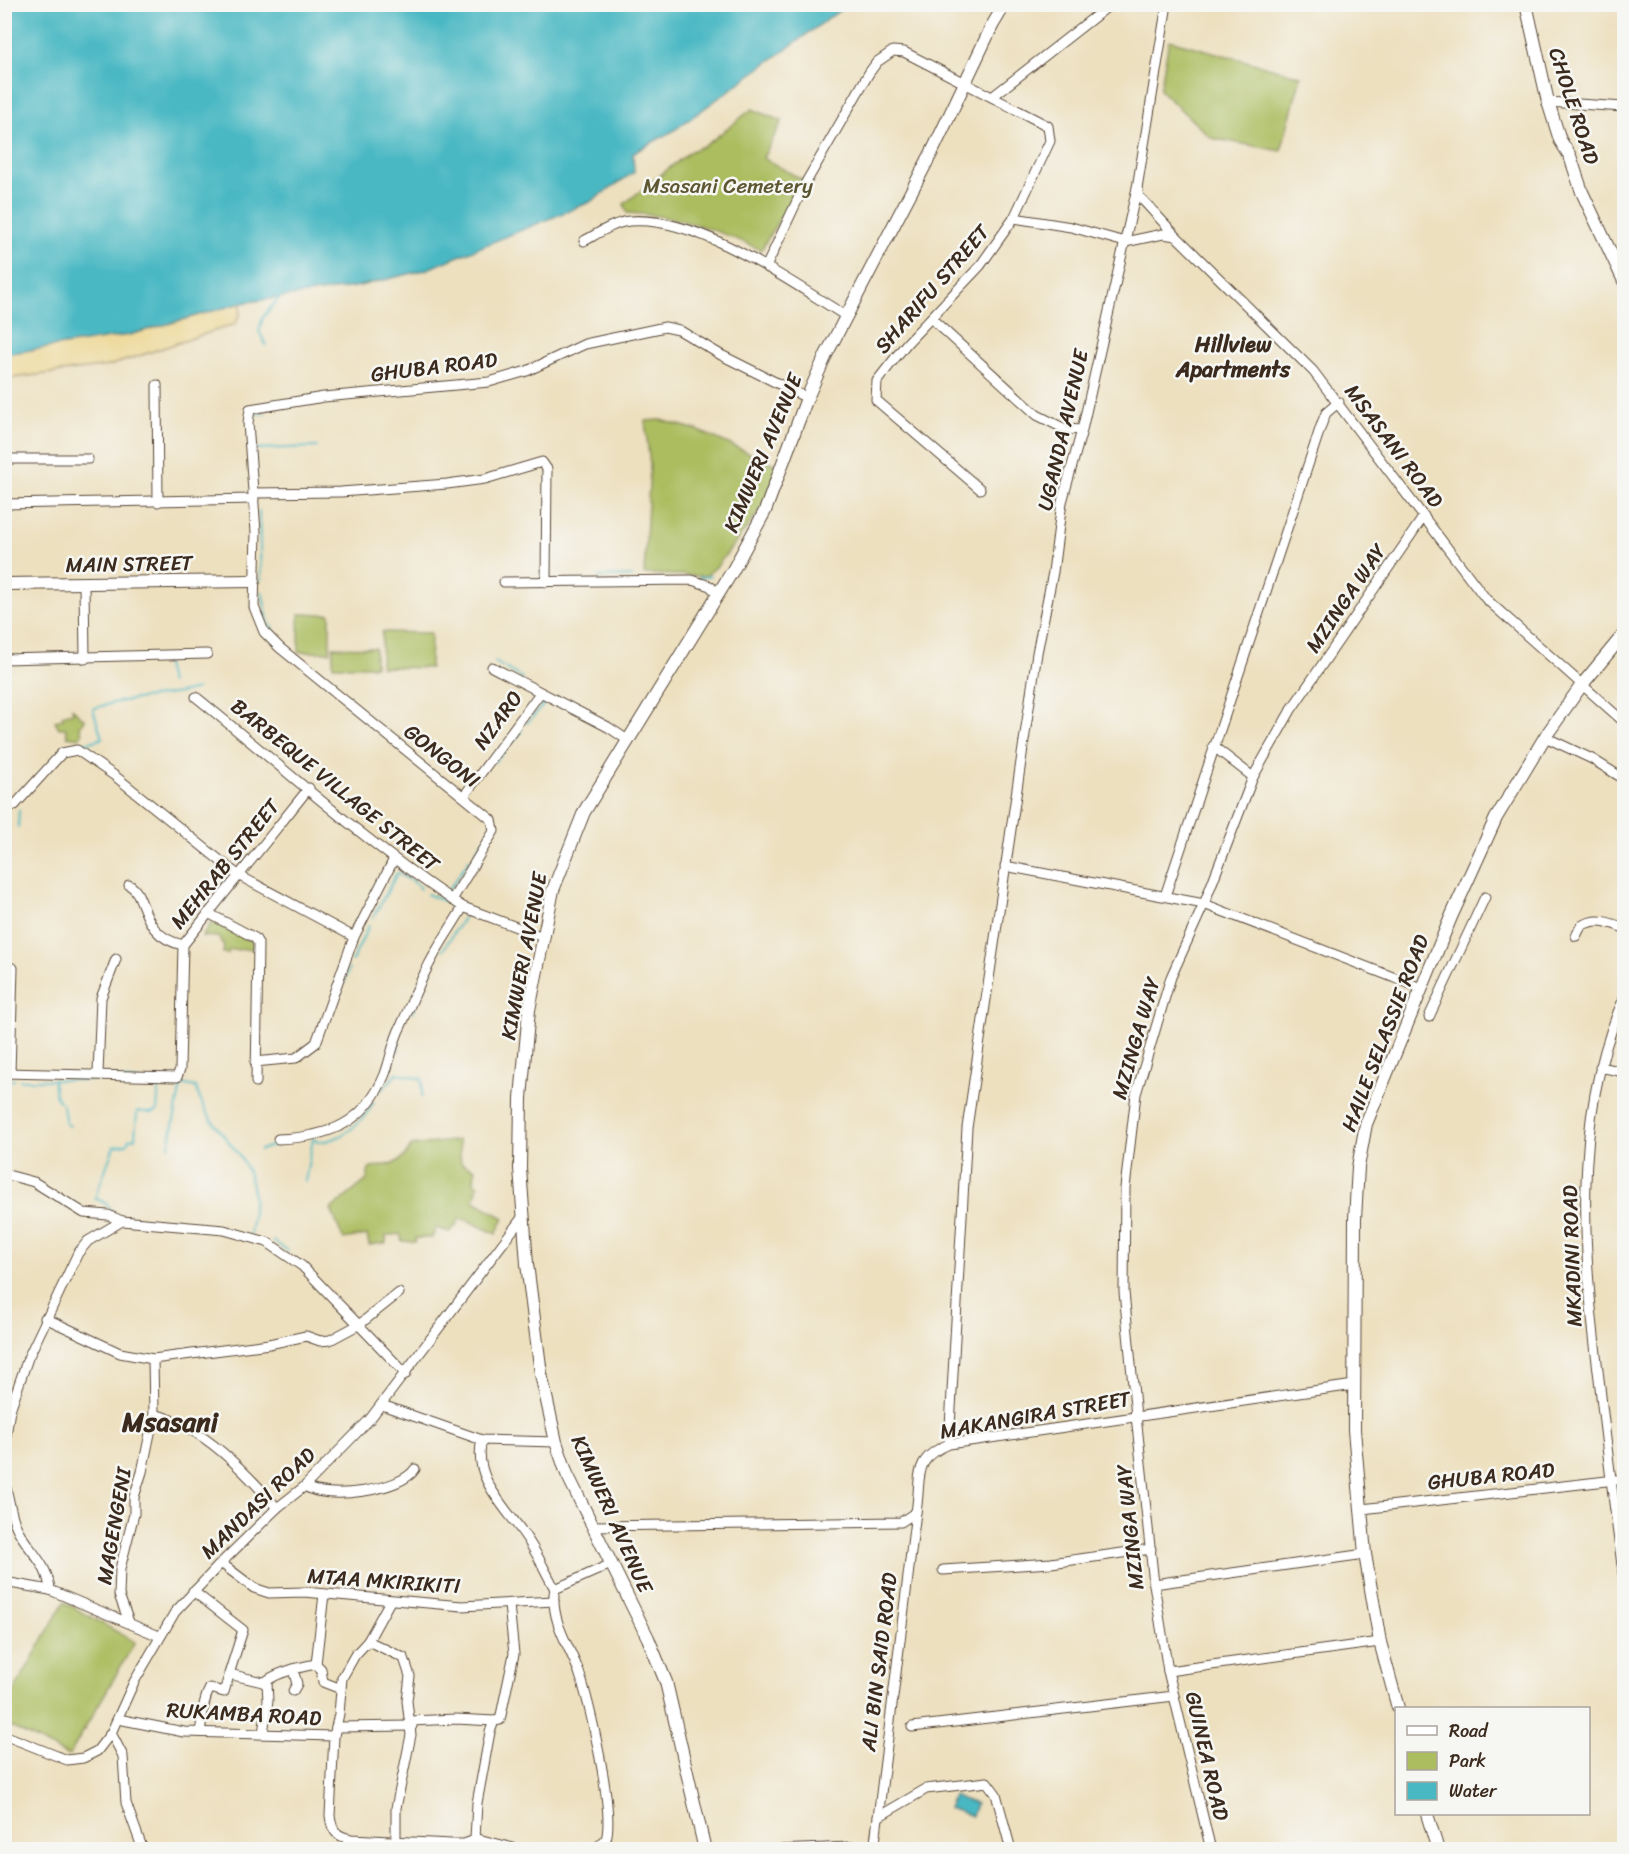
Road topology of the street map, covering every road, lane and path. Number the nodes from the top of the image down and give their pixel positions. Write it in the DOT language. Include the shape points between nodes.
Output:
graph roads {
  1 [pos="1005,4"];
  2 [pos="1111,4"];
  3 [pos="1167,4"];
  4 [pos="1526,4"];
  5 [pos="966,83"];
  6 [pos="992,97"];
  7 [pos="1548,102"];
  8 [pos="1624,107"];
  9 [pos="1137,188"];
  10 [pos="1014,218"];
  11 [pos="1176,236"];
  12 [pos="584,241"];
  13 [pos="1125,242"];
  14 [pos="766,267"];
  15 [pos="1624,281"];
  16 [pos="846,316"];
  17 [pos="932,319"];
  18 [pos="158,385"];
  19 [pos="807,398"];
  20 [pos="1339,402"];
  21 [pos="1082,430"];
  22 [pos="4,459"];
  23 [pos="88,459"];
  24 [pos="980,489"];
  25 [pos="254,496"];
  26 [pos="158,502"];
  27 [pos="4,504"];
  28 [pos="1424,516"];
  29 [pos="254,581"];
  30 [pos="504,582"];
  31 [pos="546,582"];
  32 [pos="4,584"];
  33 [pos="84,584"];
  34 [pos="717,593"];
  35 [pos="1624,634"];
  36 [pos="207,654"];
  37 [pos="85,658"];
  38 [pos="4,659"];
  39 [pos="492,668"];
  40 [pos="1581,686"];
  41 [pos="540,693"];
  42 [pos="196,697"];
  43 [pos="1624,722"];
  44 [pos="1545,737"];
  45 [pos="626,739"];
  46 [pos="1213,746"];
  47 [pos="1253,777"];
  48 [pos="1624,779"];
  49 [pos="309,788"];
  50 [pos="464,796"];
  51 [pos="4,808"];
  52 [pos="394,859"];
  53 [pos="1005,866"];
  54 [pos="238,875"];
  55 [pos="129,885"];
  56 [pos="1165,896"];
  57 [pos="1485,897"];
  58 [pos="452,900"];
  59 [pos="1204,904"];
  60 [pos="463,907"];
  61 [pos="208,913"];
  62 [pos="1624,928"];
  63 [pos="1576,936"];
  64 [pos="354,937"];
  65 [pos="543,937"];
  66 [pos="183,945"];
  67 [pos="116,959"];
  68 [pos="13,968"];
  69 [pos="1421,988"];
  70 [pos="1624,998"];
  71 [pos="1429,1017"];
  72 [pos="255,1062"];
  73 [pos="1600,1067"];
  74 [pos="1624,1072"];
  75 [pos="7,1073"];
  76 [pos="98,1074"];
  77 [pos="256,1082"];
  78 [pos="278,1139"];
  79 [pos="4,1174"];
  80 [pos="524,1215"];
  81 [pos="122,1221"];
  82 [pos="399,1293"];
  83 [pos="45,1318"];
  84 [pos="360,1324"];
  85 [pos="153,1359"];
  86 [pos="406,1374"];
  87 [pos="1354,1385"];
  88 [pos="382,1405"];
  89 [pos="153,1414"];
  90 [pos="1136,1416"];
  91 [pos="482,1440"];
  92 [pos="556,1442"];
  93 [pos="949,1444"];
  94 [pos="4,1448"];
  95 [pos="415,1469"];
  96 [pos="1624,1479"];
  97 [pos="1611,1481"];
  98 [pos="5,1485"];
  99 [pos="305,1486"];
  100 [pos="277,1508"];
  101 [pos="1362,1509"];
  102 [pos="916,1512"];
  103 [pos="592,1526"];
  104 [pos="1151,1549"];
  105 [pos="1365,1554"];
  106 [pos="221,1563"];
  107 [pos="611,1564"];
  108 [pos="943,1570"];
  109 [pos="1624,1581"];
  110 [pos="4,1582"];
  111 [pos="1154,1584"];
  112 [pos="51,1590"];
  113 [pos="555,1590"];
  114 [pos="193,1591"];
  115 [pos="324,1594"];
  116 [pos="390,1601"];
  117 [pos="554,1601"];
  118 [pos="509,1605"];
  119 [pos="129,1622"];
  120 [pos="159,1636"];
  121 [pos="368,1641"];
  122 [pos="1380,1642"];
  123 [pos="316,1664"];
  124 [pos="293,1669"];
  125 [pos="1168,1671"];
  126 [pos="228,1679"];
  127 [pos="264,1683"];
  128 [pos="341,1689"];
  129 [pos="293,1691"];
  130 [pos="1174,1696"];
  131 [pos="1398,1707"];
  132 [pos="118,1719"];
  133 [pos="494,1721"];
  134 [pos="412,1724"];
  135 [pos="912,1727"];
  136 [pos="200,1732"];
  137 [pos="262,1732"];
  138 [pos="335,1732"];
  139 [pos="111,1733"];
  140 [pos="4,1735"];
  141 [pos="1427,1815"];
  142 [pos="878,1817"];
  143 [pos="475,1839"];
  144 [pos="396,1841"];
  145 [pos="874,1848"];
  146 [pos="143,1850"];
  147 [pos="521,1850"];
  148 [pos="586,1850"];
  149 [pos="705,1850"];
  150 [pos="778,1850"];
  151 [pos="1011,1850"];
  152 [pos="1211,1850"];
  153 [pos="1438,1850"];
  1 -- 5 [label="street, KIMWERI AVENUE"];
  2 -- 6 [label="street"];
  3 -- 9 [label="street, UGANDA AVENUE"];
  4 -- 7 [label="street, CHOLE ROAD"];
  5 -- 6 [label="street, SHARIFU STREET"];
  5 -- 14 [label="street, SHARIFU STREET" via="904,52 893,51 877,62 805,184"];
  5 -- 16 [label="street, KIMWERI AVENUE"];
  6 -- 10 [label="street, SHARIFU STREET" via="1044,123 1050,131 1046,151"];
  7 -- 8 [label="street"];
  7 -- 15 [label="street, CHOLE ROAD" via="1582,192"];
  9 -- 11 [label="street, MSASANI ROAD" via="1139,196"];
  9 -- 13 [label="street, UGANDA AVENUE"];
  10 -- 13 [label="street" via="1071,227"];
  10 -- 17 [label="street, SHARIFU STREET" via="980,266"];
  11 -- 13 [label="street" via="1163,234"];
  11 -- 20 [label="street, MSASANI ROAD" via="1313,371"];
  12 -- 14 [label="street" via="629,221 656,223 740,250"];
  13 -- 21 [label="street, UGANDA AVENUE"];
  14 -- 16 [label="street"];
  16 -- 19 [label="street, KIMWERI AVENUE"];
  17 -- 21 [label="street" via="1037,415 1065,429"];
  17 -- 24 [label="street, SHARIFU STREET" via="877,381 874,396"];
  18 -- 26 [label="street"];
  19 -- 25 [label="street, GHUBA ROAD" via="679,330 650,328 585,344 527,371 489,382 255,407 248,413"];
  19 -- 34 [label="street, KIMWERI AVENUE" via="765,510"];
  20 -- 28 [label="street, MSASANI ROAD"];
  20 -- 46 [label="street" via="1326,413 1322,423"];
  21 -- 53 [label="street, UGANDA AVENUE" via="1062,502"];
  22 -- 23 [label="street"];
  25 -- 26 [label="street"];
  25 -- 29 [label="street, GHUBA ROAD"];
  25 -- 31 [label="street" via="447,484 485,479 542,462 547,469"];
  26 -- 27 [label="street"];
  28 -- 40 [label="street, MSASANI ROAD" via="1486,599"];
  28 -- 47 [label="street, MZINGA WAY" via="1291,710"];
  29 -- 33 [label="street, MAIN STREET"];
  29 -- 50 [label="street, GONGONI" via="254,607 264,632"];
  30 -- 31 [label="street"];
  31 -- 34 [label="street" via="692,580"];
  32 -- 33 [label="street, MAIN STREET"];
  33 -- 37 [label="street"];
  34 -- 45 [label="street, KIMWERI AVENUE"];
  35 -- 40 [label="street, HAILE SELASSIE ROAD"];
  36 -- 37 [label="street"];
  37 -- 38 [label="street"];
  39 -- 41 [label="street"];
  40 -- 43 [label="street, MSASANI ROAD"];
  40 -- 44 [label="street, HAILE SELASSIE ROAD"];
  41 -- 45 [label="street"];
  41 -- 50 [label="street, NZARO"];
  42 -- 49 [label="street, BARBEQUE VILLAGE STREET"];
  44 -- 48 [label="street"];
  44 -- 69 [label="street, HAILE SELASSIE ROAD" via="1496,818"];
  45 -- 65 [label="street, KIMWERI AVENUE" via="573,836"];
  46 -- 47 [label="street"];
  46 -- 56 [label="street"];
  47 -- 59 [label="street, MZINGA WAY"];
  49 -- 52 [label="street, BARBEQUE VILLAGE STREET"];
  49 -- 54 [label="street, MEHRAB STREET"];
  50 -- 58 [label="street, GONGONI" via="495,827"];
  51 -- 54 [label="street" via="15,805 62,753 77,750 116,776"];
  52 -- 58 [label="street, BARBEQUE VILLAGE STREET"];
  52 -- 64 [label="street"];
  53 -- 56 [label="street"];
  53 -- 93 [label="street, UGANDA AVENUE" via="967,1128"];
  54 -- 61 [label="street, MEHRAB STREET"];
  54 -- 64 [label="street"];
  55 -- 66 [label="street" via="136,890 147,921 169,942"];
  56 -- 59 [label="street"];
  57 -- 71 [label="street"];
  58 -- 60 [label="street"];
  59 -- 69 [label="street"];
  59 -- 90 [label="street, MZINGA WAY" via="1171,976 1136,1094 1125,1188 1124,1292"];
  60 -- 65 [label="street"];
  60 -- 78 [label="street" via="431,960 398,1031 384,1076 368,1102 332,1131 317,1137"];
  61 -- 66 [label="street, MEHRAB STREET"];
  61 -- 72 [label="street" via="255,938 258,944"];
  62 -- 63 [label="street" via="1594,921 1581,926"];
  64 -- 72 [label="street" via="316,1043 296,1058"];
  65 -- 80 [label="street, KIMWERI AVENUE" via="529,1010 521,1098"];
  66 -- 76 [label="street, MEHRAB STREET" via="177,1074 174,1078"];
  67 -- 76 [label="street" via="101,998"];
  68 -- 75 [label="street"];
  69 -- 87 [label="street, HAILE SELASSIE ROAD" via="1366,1124 1358,1167"];
  70 -- 73 [label="street, MKADINI ROAD"];
  72 -- 77 [label="street"];
  73 -- 74 [label="street"];
  73 -- 97 [label="street, MKADINI ROAD" via="1584,1211 1588,1290"];
  75 -- 76 [label="street"];
  79 -- 81 [label="street" via="34,1182 84,1213"];
  80 -- 86 [label="street, MANDASI ROAD" via="452,1306"];
  80 -- 92 [label="street, KIMWERI AVENUE" via="541,1374"];
  81 -- 83 [label="street" via="88,1241 78,1253"];
  81 -- 84 [label="street" via="224,1230 267,1242 302,1266"];
  82 -- 84 [label="street"];
  83 -- 85 [label="street" via="120,1353"];
  83 -- 94 [label="street" via="14,1397"];
  84 -- 85 [label="street" via="330,1340 306,1336"];
  84 -- 86 [label="street"];
  85 -- 89 [label="street, MAGENGENI"];
  86 -- 88 [label="street, MANDASI ROAD"];
  87 -- 90 [label="street, MAKANGIRA STREET"];
  87 -- 101 [label="street, HAILE SELASSIE ROAD"];
  88 -- 91 [label="street"];
  88 -- 99 [label="street, MANDASI ROAD"];
  89 -- 100 [label="street" via="187,1427 210,1444"];
  89 -- 119 [label="street, MAGENGENI" via="120,1569 118,1595"];
  90 -- 93 [label="street, MAKANGIRA STREET"];
  90 -- 104 [label="street, MZINGA WAY"];
  91 -- 92 [label="street"];
  91 -- 113 [label="street" via="480,1459 484,1474 501,1506 531,1545"];
  92 -- 103 [label="street, KIMWERI AVENUE"];
  93 -- 102 [label="street, MAKANGIRA STREET" via="925,1457 919,1472"];
  95 -- 99 [label="street" via="407,1479 363,1492 313,1491"];
  96 -- 97 [label="street, GHUBA ROAD"];
  97 -- 101 [label="street, GHUBA ROAD"];
  97 -- 109 [label="street, MKADINI ROAD"];
  98 -- 112 [label="street" via="15,1525 28,1549 49,1573"];
  99 -- 100 [label="street, MANDASI ROAD"];
  100 -- 106 [label="street, MANDASI ROAD"];
  101 -- 105 [label="street, HAILE SELASSIE ROAD"];
  102 -- 103 [label="street" via="909,1519 888,1524"];
  102 -- 142 [label="street, ALI BIN SAID ROAD"];
  103 -- 107 [label="street, KIMWERI AVENUE"];
  104 -- 108 [label="street" via="1051,1563"];
  104 -- 111 [label="street, MZINGA WAY"];
  105 -- 111 [label="street"];
  105 -- 122 [label="street, HAILE SELASSIE ROAD"];
  106 -- 114 [label="street, MANDASI ROAD"];
  106 -- 115 [label="street, MTAA MKIRIKITI" via="261,1592"];
  107 -- 113 [label="street"];
  107 -- 149 [label="street, KIMWERI AVENUE" via="666,1683"];
  110 -- 112 [label="street"];
  111 -- 125 [label="street, MZINGA WAY"];
  112 -- 119 [label="street"];
  113 -- 117 [label="street"];
  114 -- 120 [label="street, MANDASI ROAD"];
  114 -- 127 [label="street" via="243,1630 229,1674"];
  115 -- 116 [label="street, MTAA MKIRIKITI"];
  115 -- 123 [label="street"];
  116 -- 118 [label="street, MTAA MKIRIKITI"];
  116 -- 121 [label="street, RUKAMBA ROAD"];
  117 -- 118 [label="street, MTAA MKIRIKITI"];
  117 -- 148 [label="street" via="557,1625 580,1675 609,1804 606,1839 598,1847"];
  118 -- 133 [label="street" via="514,1658 500,1720"];
  119 -- 120 [label="street"];
  120 -- 132 [label="street, MANDASI ROAD"];
  121 -- 128 [label="street, RUKAMBA ROAD" via="344,1674"];
  121 -- 134 [label="street" via="406,1662"];
  122 -- 125 [label="street"];
  122 -- 131 [label="street, HAILE SELASSIE ROAD"];
  123 -- 124 [label="street"];
  123 -- 128 [label="street" via="323,1682"];
  124 -- 127 [label="street" via="269,1677"];
  124 -- 129 [label="street" via="297,1684"];
  125 -- 130 [label="street, GUINEA ROAD"];
  126 -- 136 [label="street" via="224,1692 208,1690"];
  127 -- 137 [label="street" via="268,1693"];
  128 -- 138 [label="street, RUKAMBA ROAD"];
  130 -- 135 [label="street, ALI BIN SAID ROAD"];
  130 -- 152 [label="street, GUINEA ROAD"];
  132 -- 136 [label="street, RUKAMBA ROAD" via="164,1730"];
  132 -- 139 [label="street, MANDASI ROAD"];
  133 -- 134 [label="street" via="456,1719"];
  133 -- 143 [label="street" via="478,1792"];
  134 -- 138 [label="street"];
  134 -- 144 [label="street" via="395,1816"];
  136 -- 137 [label="street, RUKAMBA ROAD"];
  137 -- 138 [label="street, RUKAMBA ROAD"];
  138 -- 144 [label="street, RUKAMBA ROAD" via="330,1816 335,1834 351,1839"];
  139 -- 140 [label="street, MANDASI ROAD" via="91,1755 67,1760"];
  139 -- 146 [label="street" via="123,1756 126,1803"];
  141 -- 153 [label="street"];
  142 -- 145 [label="street, ALI BIN SAID ROAD"];
  142 -- 151 [label="street" via="926,1789 987,1782 996,1794"];
  143 -- 144 [label="street, RUKAMBA ROAD" via="460,1844"];
  143 -- 147 [label="street, RUKAMBA ROAD"];
  145 -- 150 [label="street"];
}
